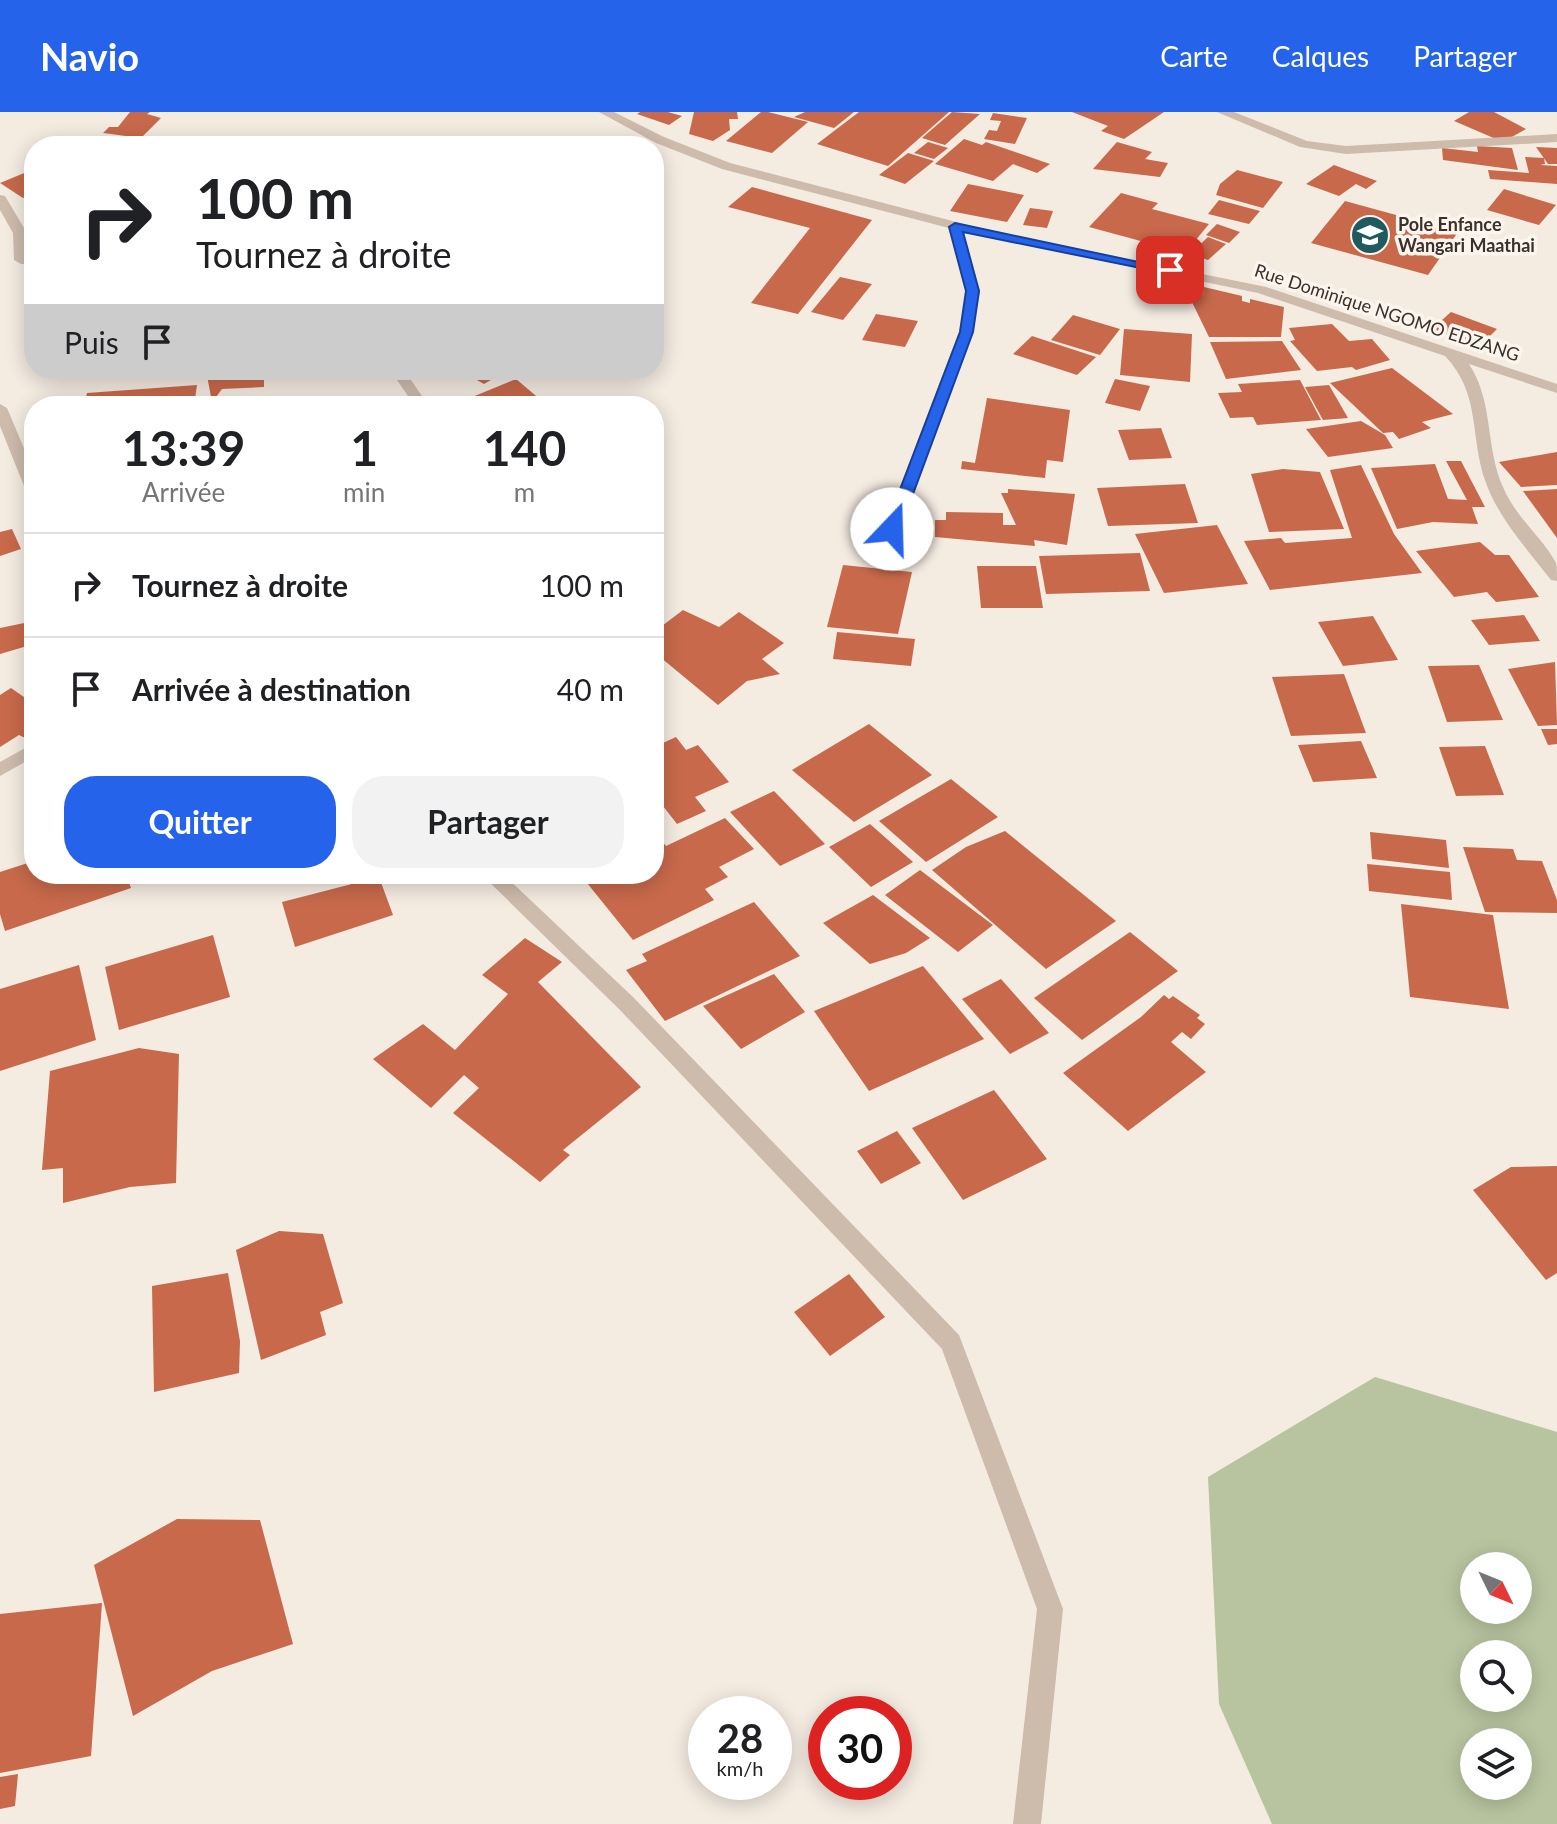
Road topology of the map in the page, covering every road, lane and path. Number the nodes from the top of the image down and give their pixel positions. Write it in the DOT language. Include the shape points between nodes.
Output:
graph roads {
  1 [pos="605,112"];
  2 [pos="1223,112"];
  3 [pos="655,136"];
  4 [pos="1557,138"];
  5 [pos="664,140"];
  6 [pos="0,199"];
  7 [pos="955,227"];
  8 [pos="24,260"];
  9 [pos="1447,351"];
  10 [pos="1557,389"];
  11 [pos="0,408"];
  12 [pos="5,431"];
  13 [pos="24,470"];
  14 [pos="892,529"];
  15 [pos="1557,576"];
  16 [pos="24,755"];
  17 [pos="0,770"];
  18 [pos="501,884"];
  19 [pos="1027,1824"];
  1 -- 3 [label="street, Rue Dominique NGOMO EDZANG"];
  2 -- 4 [label="street" via="1304,144 1346,150"];
  5 -- 7 [label="street, Rue Dominique NGOMO EDZANG" via="699,157"];
  6 -- 8 [label="street" via="20,233"];
  7 -- 9 [label="street, Rue Dominique NGOMO EDZANG" via="1225,280"];
  7 -- 14 [label="street" via="973,291 966,332"];
  9 -- 10 [label="street, Rue Dominique NGOMO EDZANG"];
  9 -- 15 [label="street" via="1469,372 1475,387 1497,492"];
  11 -- 12 [label="street"];
  12 -- 13 [label="street"];
  16 -- 17 [label="street"];
  18 -- 19 [label="street" via="627,1004 951,1343 1050,1609"];
}
